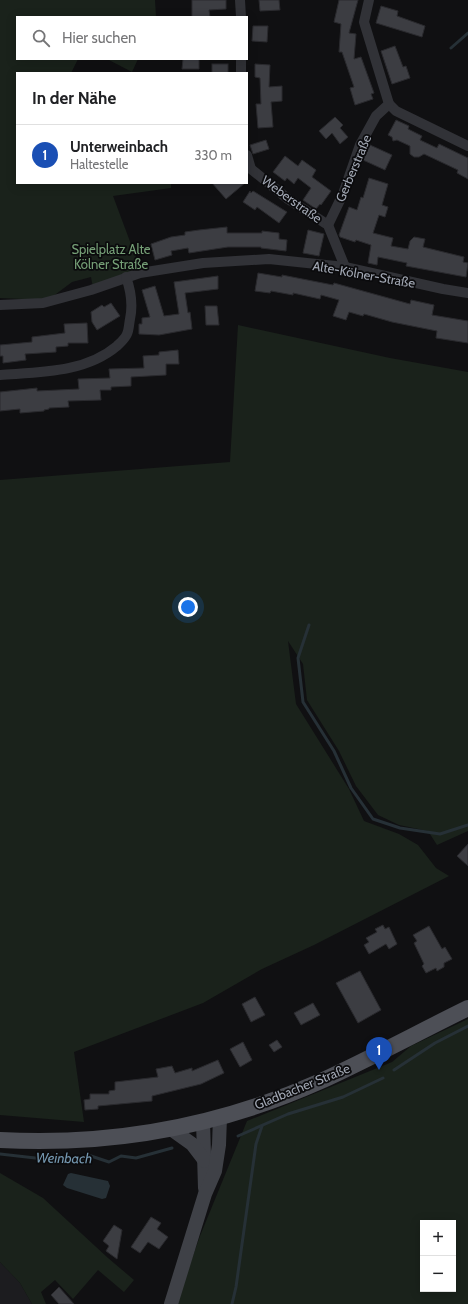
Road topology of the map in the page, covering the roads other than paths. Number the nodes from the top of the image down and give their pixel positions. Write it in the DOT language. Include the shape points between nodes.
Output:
graph roads {
  1 [pos="240,0"];
  2 [pos="369,0"];
  3 [pos="240,16"];
  4 [pos="241,60"];
  5 [pos="241,72"];
  6 [pos="389,104"];
  7 [pos="468,146"];
  8 [pos="248,158"];
  9 [pos="328,225"];
  10 [pos="345,267"];
  11 [pos="126,277"];
  12 [pos="468,293"];
  13 [pos="0,305"];
  14 [pos="0,375"];
  15 [pos="468,1008"];
  16 [pos="220,1117"];
  17 [pos="203,1121"];
  18 [pos="170,1129"];
  19 [pos="0,1140"];
  20 [pos="205,1161"];
  21 [pos="205,1194"];
  22 [pos="170,1304"];
  1 -- 3 [label="street"];
  2 -- 6 [label="street" via="364,22"];
  4 -- 5 [label="street"];
  6 -- 7 [label="street" via="396,111"];
  6 -- 9 [label="street, Gerberstraße" via="376,116 360,145 343,194"];
  8 -- 9 [label="street, Weberstraße" via="251,169 288,199"];
  9 -- 10 [label="street, Weberstraße"];
  10 -- 11 [label="street, Alte-Kölner-Straße" via="269,259 203,263"];
  10 -- 12 [label="street, Alte-Kölner-Straße"];
  11 -- 13 [label="street, Alte-Kölner-Straße" via="43,303"];
  11 -- 14 [label="street" via="131,289 131,312 127,334 106,355 83,365"];
  15 -- 16 [label="main road, Gladbacher Straße" via="320,1081"];
  16 -- 17 [label="main road, Gladbacher Straße"];
  16 -- 21 [label="main road" via="218,1155"];
  17 -- 18 [label="main road, Gladbacher Straße"];
  17 -- 20 [label="main road"];
  18 -- 19 [label="main road, Gladbacher Straße" via="100,1139"];
  18 -- 20 [label="main road" via="192,1144"];
  20 -- 21 [label="main road"];
  21 -- 22 [label="main road"];
}
